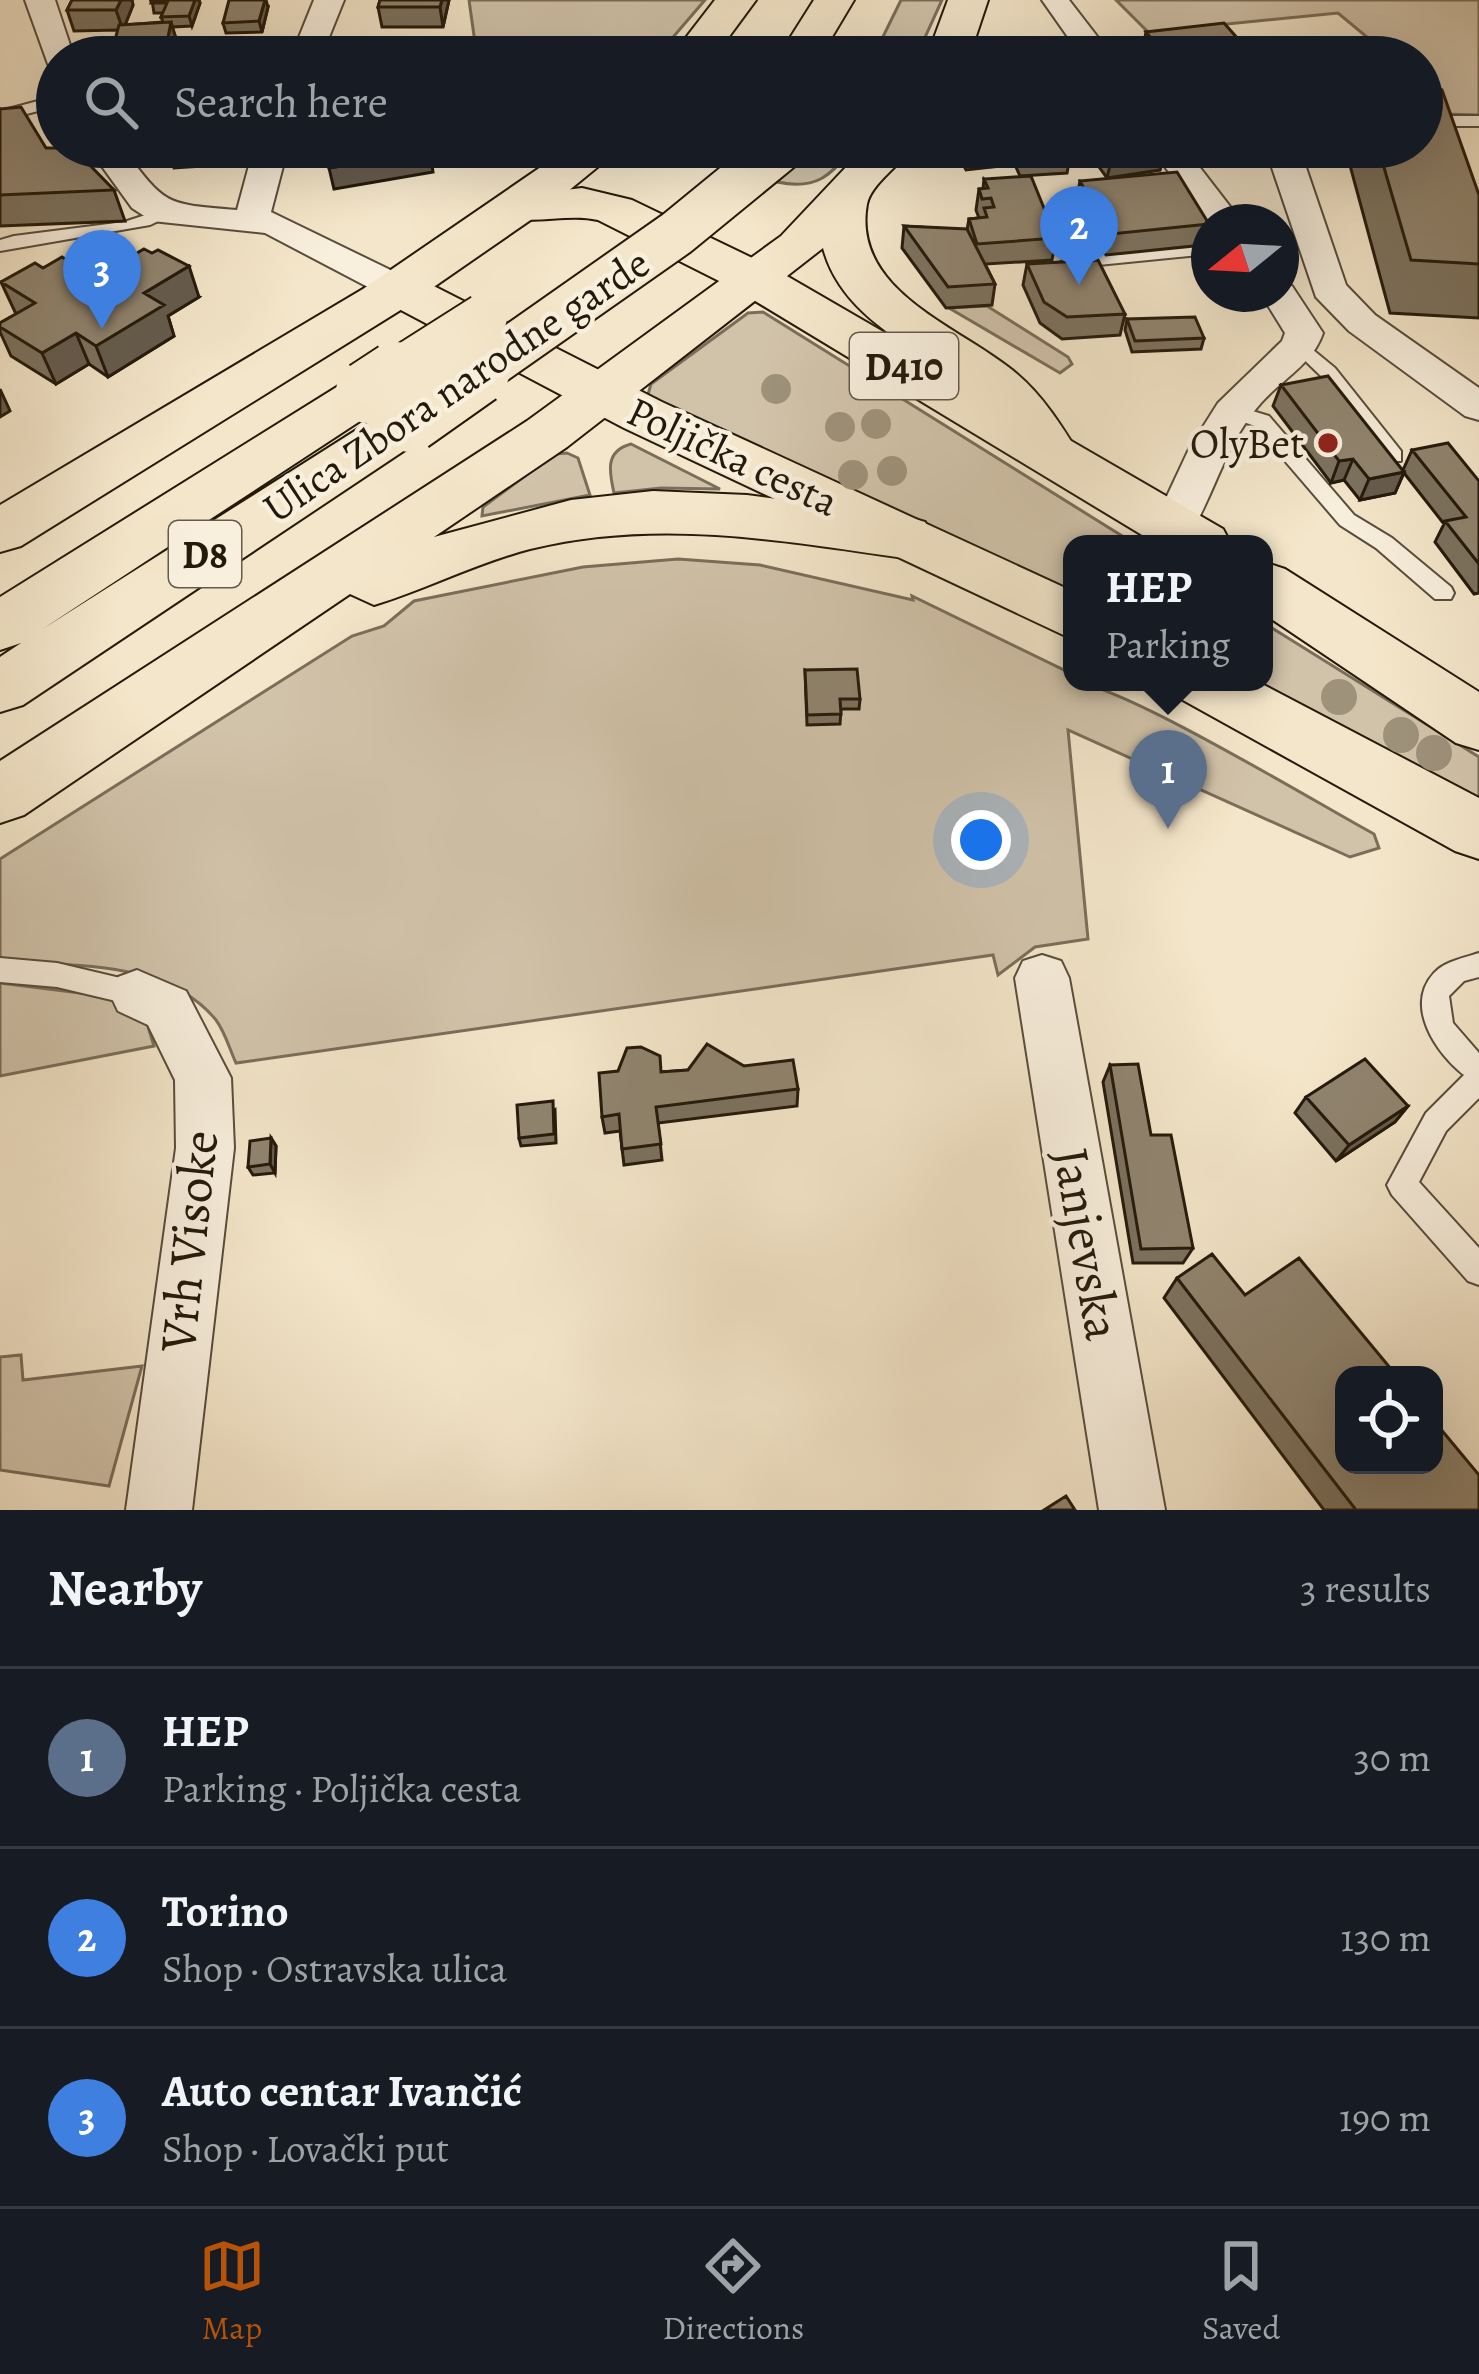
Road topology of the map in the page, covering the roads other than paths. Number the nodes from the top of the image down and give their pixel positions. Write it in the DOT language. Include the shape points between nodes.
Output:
graph roads {
  1 [pos="40,0"];
  2 [pos="328,0"];
  3 [pos="736,0"];
  4 [pos="834,0"];
  5 [pos="968,0"];
  6 [pos="1054,2"];
  7 [pos="52,36"];
  8 [pos="314,36"];
  9 [pos="708,36"];
  10 [pos="812,36"];
  11 [pos="955,36"];
  12 [pos="1081,36"];
  13 [pos="36,106"];
  14 [pos="0,116"];
  15 [pos="1443,121"];
  16 [pos="1479,121"];
  17 [pos="120,168"];
  18 [pos="266,168"];
  19 [pos="571,168"];
  20 [pos="696,168"];
  21 [pos="756,168"];
  22 [pos="871,168"];
  23 [pos="1183,168"];
  24 [pos="1289,168"];
  25 [pos="844,199"];
  26 [pos="1211,204"];
  27 [pos="521,206"];
  28 [pos="164,214"];
  29 [pos="252,218"];
  30 [pos="44,235"];
  31 [pos="0,236"];
  32 [pos="0,246"];
  33 [pos="1191,251"];
  34 [pos="1055,264"];
  35 [pos="755,279"];
  36 [pos="398,288"];
  37 [pos="1291,312"];
  38 [pos="1301,346"];
  39 [pos="602,394"];
  40 [pos="388,406"];
  41 [pos="1479,406"];
  42 [pos="1235,412"];
  43 [pos="1051,454"];
  44 [pos="1394,456"];
  45 [pos="0,532"];
  46 [pos="1188,535"];
  47 [pos="904,537"];
  48 [pos="1273,590"];
  49 [pos="1443,593"];
  50 [pos="279,612"];
  51 [pos="1063,613"];
  52 [pos="0,627"];
  53 [pos="0,688"];
  54 [pos="1220,691"];
  55 [pos="1479,725"];
  56 [pos="0,796"];
  57 [pos="1479,830"];
  58 [pos="1479,965"];
  59 [pos="0,970"];
  60 [pos="1042,978"];
  61 [pos="137,994"];
  62 [pos="1479,1074"];
  63 [pos="1479,1270"];
  64 [pos="159,1510"];
  65 [pos="1132,1510"];
  1 -- 7 [label="street"];
  2 -- 8 [label="street"];
  3 -- 9 [label="main road"];
  4 -- 10 [label="main road"];
  5 -- 11 [label="main road"];
  6 -- 12 [label="street"];
  13 -- 14 [label="lane"];
  15 -- 16 [label="lane"];
  17 -- 28 [label="street"];
  18 -- 29 [label="street"];
  19 -- 27 [label="main road"];
  20 -- 40 [label="main road, Ulica Zbora narodne garde / D8, bridge"];
  21 -- 40 [label="main road, Ulica Zbora narodne garde / D8, bridge" via="677,233"];
  22 -- 25 [label="main road"];
  23 -- 26 [label="street"];
  24 -- 41 [label="street" via="1329,289"];
  25 -- 35 [label="main road"];
  25 -- 43 [label="main road" via="843,242 876,298 995,383"];
  27 -- 35 [label="main road, D410" via="582,202 615,210"];
  27 -- 36 [label="main road"];
  28 -- 29 [label="street"];
  28 -- 30 [label="lane" via="120,231"];
  29 -- 36 [label="street"];
  30 -- 31 [label="lane"];
  30 -- 32 [label="lane"];
  33 -- 34 [label="lane"];
  35 -- 39 [label="main road"];
  35 -- 43 [label="main road, D410"];
  36 -- 39 [label="main road, Poljička cesta"];
  36 -- 45 [label="main road"];
  37 -- 38 [label="street" via="1304,333"];
  38 -- 42 [label="street"];
  38 -- 44 [label="lane"];
  39 -- 47 [label="main road, Poljička cesta"];
  39 -- 50 [label="main road"];
  40 -- 52 [label="main road, Ulica Zbora narodne garde / D8"];
  40 -- 53 [label="main road, Ulica Zbora narodne garde / D8"];
  42 -- 46 [label="street" via="1199,466"];
  42 -- 49 [label="lane" via="1262,421 1346,520"];
  43 -- 46 [label="main road, D410"];
  47 -- 50 [label="main road" via="693,511 602,517 450,550 340,598"];
  47 -- 51 [label="main road, Poljička cesta"];
  48 -- 55 [label="main road"];
  50 -- 56 [label="main road"];
  54 -- 57 [label="main road"];
  58 -- 62 [label="lane" via="1455,971 1434,1000 1446,1040"];
  59 -- 61 [label="lane, Vrh Visoke"];
  60 -- 65 [label="street, Janjevska"];
  61 -- 64 [label="street, Vrh Visoke" via="166,1008 203,1078 205,1148"];
  62 -- 63 [label="lane" via="1436,1121 1402,1186"];
}
